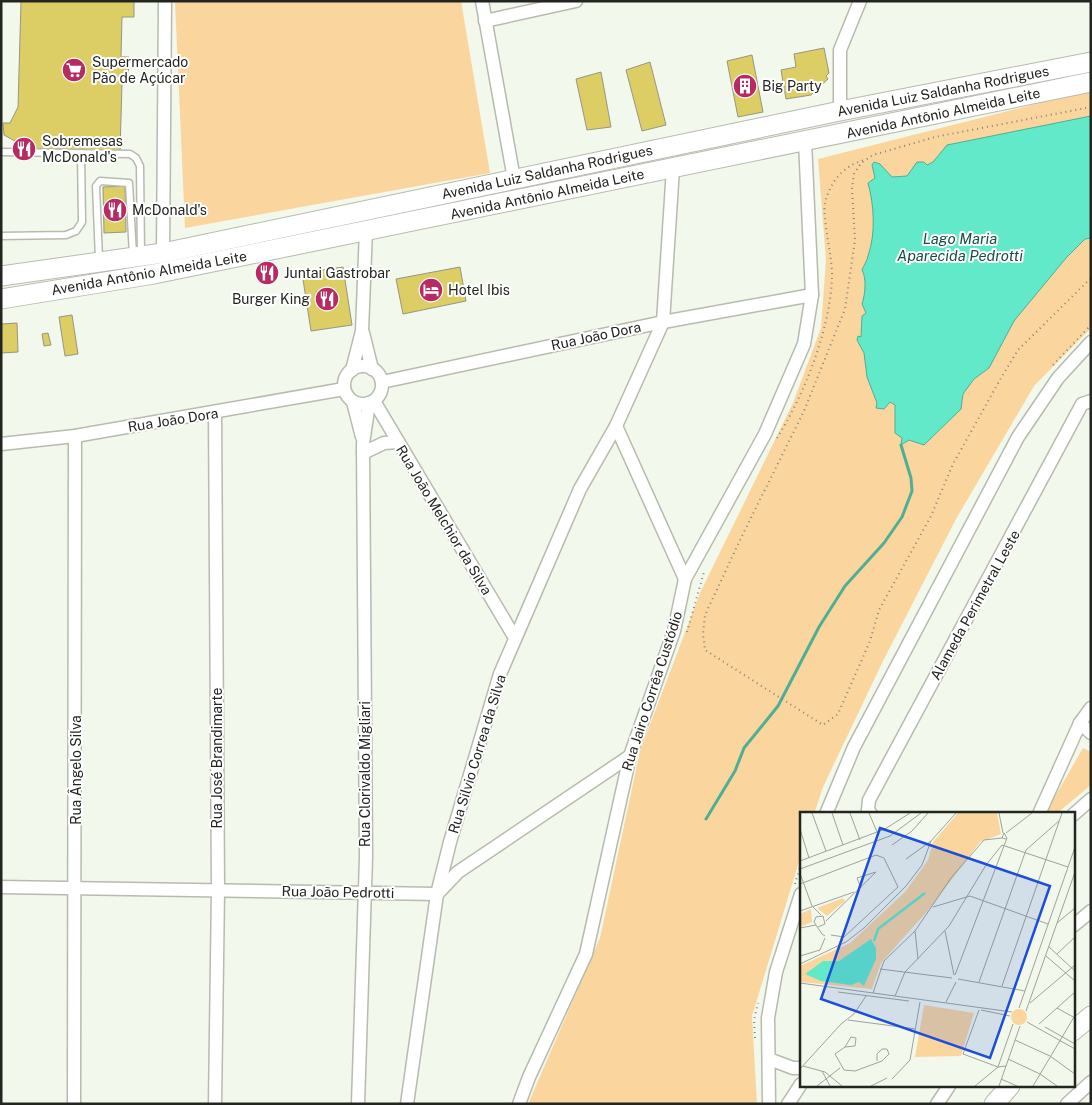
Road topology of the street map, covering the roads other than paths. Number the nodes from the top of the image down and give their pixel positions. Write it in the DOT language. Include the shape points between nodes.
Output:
graph roads {
  1 [pos="165,1"];
  2 [pos="482,1"];
  3 [pos="576,1"];
  4 [pos="860,1"];
  5 [pos="484,21"];
  6 [pos="1091,62"];
  7 [pos="1091,82"];
  8 [pos="840,111"];
  9 [pos="805,141"];
  10 [pos="1,152"];
  11 [pos="80,153"];
  12 [pos="673,168"];
  13 [pos="514,179"];
  14 [pos="366,230"];
  15 [pos="1,236"];
  16 [pos="163,253"];
  17 [pos="137,256"];
  18 [pos="100,261"];
  19 [pos="1,276"];
  20 [pos="812,295"];
  21 [pos="1,299"];
  22 [pos="663,322"];
  23 [pos="362,331"];
  24 [pos="1091,342"];
  25 [pos="372,369"];
  26 [pos="352,370"];
  27 [pos="382,382"];
  28 [pos="344,389"];
  29 [pos="1091,401"];
  30 [pos="353,402"];
  31 [pos="371,402"];
  32 [pos="215,413"];
  33 [pos="616,426"];
  34 [pos="75,436"];
  35 [pos="398,442"];
  36 [pos="1,444"];
  37 [pos="363,449"];
  38 [pos="685,579"];
  39 [pos="515,638"];
  40 [pos="1091,708"];
  41 [pos="1080,723"];
  42 [pos="1091,733"];
  43 [pos="630,756"];
  44 [pos="1091,799"];
  45 [pos="827,812"];
  46 [pos="870,812"];
  47 [pos="1040,812"];
  48 [pos="1074,814"];
  49 [pos="1,887"];
  50 [pos="76,889"];
  51 [pos="218,890"];
  52 [pos="364,892"];
  53 [pos="438,894"];
  54 [pos="800,897"];
  55 [pos="1091,911"];
  56 [pos="1074,925"];
  57 [pos="1091,1016"];
  58 [pos="1074,1030"];
  59 [pos="769,1059"];
  60 [pos="800,1068"];
  61 [pos="1091,1082"];
  62 [pos="800,1086"];
  63 [pos="948,1088"];
  64 [pos="1008,1088"];
  65 [pos="74,1104"];
  66 [pos="215,1104"];
  67 [pos="358,1104"];
  68 [pos="407,1104"];
  69 [pos="519,1104"];
  70 [pos="769,1104"];
  71 [pos="788,1104"];
  72 [pos="937,1104"];
  73 [pos="994,1104"];
  74 [pos="1067,1104"];
  1 -- 16 [label="street"];
  2 -- 5 [label="street"];
  3 -- 5 [label="street"];
  4 -- 8 [label="street" via="840,50"];
  5 -- 13 [label="street"];
  6 -- 8 [label="main road, Avenida Luiz Saldanha Rodrigues"];
  7 -- 9 [label="main road, Avenida Antônio Almeida Leite"];
  8 -- 13 [label="main road, Avenida Luiz Saldanha Rodrigues"];
  9 -- 12 [label="main road, Avenida Antônio Almeida Leite"];
  9 -- 20 [label="street, Rua Jairo Corrêa Custódio"];
  10 -- 11 [label="lane"];
  11 -- 15 [label="lane" via="82,222 76,231 66,235"];
  11 -- 17 [label="lane" via="130,154 136,158 140,166"];
  12 -- 14 [label="main road, Avenida Antônio Almeida Leite"];
  12 -- 22 [label="street, Rua Silvio Correa da Silva"];
  13 -- 16 [label="main road, Avenida Luiz Saldanha Rodrigues"];
  14 -- 21 [label="main road, Avenida Antônio Almeida Leite" via="154,274"];
  14 -- 23 [label="street"];
  16 -- 17 [label="main road, Avenida Luiz Saldanha Rodrigues"];
  17 -- 18 [label="main road, Avenida Luiz Saldanha Rodrigues"];
  17 -- 18 [label="lane" via="129,183 101,181 96,186"];
  18 -- 19 [label="main road, Avenida Luiz Saldanha Rodrigues"];
  20 -- 22 [label="street, Rua João Dora"];
  20 -- 38 [label="street, Rua Jairo Corrêa Custódio" via="804,344 772,418"];
  22 -- 27 [label="street, Rua João Dora"];
  22 -- 33 [label="street, Rua Silvio Correa da Silva"];
  23 -- 25 [label="street"];
  23 -- 26 [label="street"];
  24 -- 45 [label="street" via="1058,378 1013,446 854,748"];
  25 -- 26 [label="street" via="362,366"];
  25 -- 27 [label="street"];
  26 -- 28 [label="street" via="345,378"];
  27 -- 31 [label="street" via="381,392"];
  28 -- 30 [label="street"];
  28 -- 32 [label="street, Rua João Dora"];
  29 -- 46 [label="street, Alameda Perimetral Leste" via="1082,404 869,800"];
  30 -- 31 [label="street"];
  30 -- 37 [label="street, Rua Clorivaldo Migliari"];
  31 -- 35 [label="street, Rua João Melchior da Silva"];
  31 -- 37 [label="street, Rua Clorivaldo Migliari"];
  32 -- 34 [label="street, Rua João Dora"];
  32 -- 51 [label="street, Rua José Brandimarte"];
  33 -- 38 [label="street"];
  33 -- 39 [label="street, Rua Silvio Correa da Silva" via="580,490"];
  34 -- 36 [label="street, Rua João Dora"];
  34 -- 50 [label="street, Rua Ângelo Silva"];
  35 -- 37 [label="street"];
  35 -- 39 [label="street, Rua João Melchior da Silva"];
  37 -- 52 [label="street, Rua Clorivaldo Migliari"];
  38 -- 43 [label="street, Rua Jairo Corrêa Custódio" via="674,631"];
  39 -- 53 [label="street, Rua Silvio Correa da Silva" via="500,674 450,842"];
  40 -- 41 [label="street"];
  41 -- 42 [label="street"];
  41 -- 47 [label="street"];
  43 -- 53 [label="street" via="458,872"];
  43 -- 69 [label="street, Rua Jairo Corrêa Custódio" via="586,954"];
  44 -- 48 [label="street"];
  49 -- 50 [label="street, Rua João Pedrotti"];
  50 -- 51 [label="street, Rua João Pedrotti"];
  50 -- 65 [label="street, Rua Ângelo Silva"];
  51 -- 52 [label="street, Rua João Pedrotti"];
  51 -- 66 [label="street, Rua José Brandimarte"];
  52 -- 53 [label="street, Rua João Pedrotti"];
  52 -- 67 [label="street, Rua Clorivaldo Migliari"];
  53 -- 68 [label="street, Rua Silvio Correa da Silva"];
  54 -- 59 [label="street" via="776,972 768,1018"];
  55 -- 56 [label="street"];
  57 -- 58 [label="main road"];
  59 -- 60 [label="street"];
  59 -- 70 [label="street"];
  61 -- 74 [label="street"];
  62 -- 71 [label="street"];
  63 -- 72 [label="street"];
  64 -- 73 [label="main road"];
}
